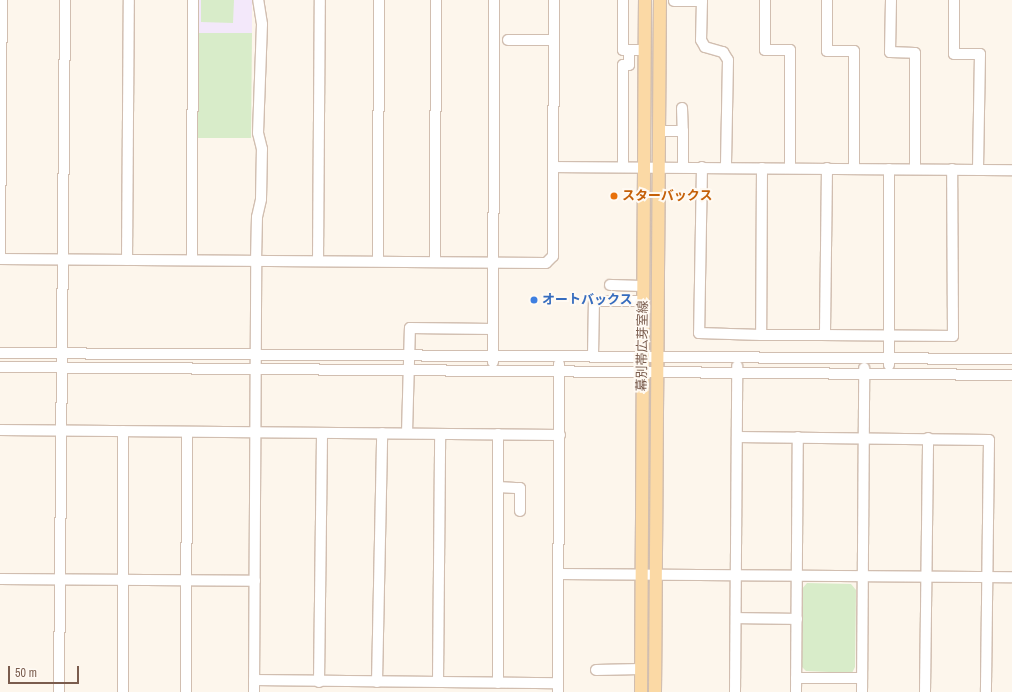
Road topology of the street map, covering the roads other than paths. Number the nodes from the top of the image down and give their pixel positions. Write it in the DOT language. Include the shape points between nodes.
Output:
graph roads {
  1 [pos="2,0"];
  2 [pos="65,0"];
  3 [pos="129,0"];
  4 [pos="192,0"];
  5 [pos="258,0"];
  6 [pos="320,0"];
  7 [pos="379,0"];
  8 [pos="436,0"];
  9 [pos="494,0"];
  10 [pos="554,0"];
  11 [pos="623,0"];
  12 [pos="645,0"];
  13 [pos="660,0"];
  14 [pos="702,0"];
  15 [pos="765,0"];
  16 [pos="827,0"];
  17 [pos="891,0"];
  18 [pos="954,0"];
  19 [pos="674,1"];
  20 [pos="508,40"];
  21 [pos="554,40"];
  22 [pos="629,50"];
  23 [pos="645,50"];
  24 [pos="682,108"];
  25 [pos="659,131"];
  26 [pos="683,131"];
  27 [pos="623,166"];
  28 [pos="644,166"];
  29 [pos="659,166"];
  30 [pos="553,167"];
  31 [pos="683,167"];
  32 [pos="702,167"];
  33 [pos="726,167"];
  34 [pos="762,168"];
  35 [pos="790,168"];
  36 [pos="827,168"];
  37 [pos="854,169"];
  38 [pos="889,169"];
  39 [pos="915,169"];
  40 [pos="952,169"];
  41 [pos="978,170"];
  42 [pos="1012,170"];
  43 [pos="0,259"];
  44 [pos="65,259"];
  45 [pos="128,260"];
  46 [pos="192,260"];
  47 [pos="256,261"];
  48 [pos="318,261"];
  49 [pos="378,261"];
  50 [pos="435,262"];
  51 [pos="492,262"];
  52 [pos="610,286"];
  53 [pos="644,286"];
  54 [pos="643,301"];
  55 [pos="493,329"];
  56 [pos="761,335"];
  57 [pos="825,335"];
  58 [pos="888,336"];
  59 [pos="0,353"];
  60 [pos="62,354"];
  61 [pos="256,355"];
  62 [pos="408,356"];
  63 [pos="559,356"];
  64 [pos="593,356"];
  65 [pos="643,356"];
  66 [pos="656,356"];
  67 [pos="493,357"];
  68 [pos="738,358"];
  69 [pos="864,359"];
  70 [pos="889,359"];
  71 [pos="1012,359"];
  72 [pos="0,367"];
  73 [pos="61,367"];
  74 [pos="256,369"];
  75 [pos="407,370"];
  76 [pos="494,370"];
  77 [pos="560,371"];
  78 [pos="642,371"];
  79 [pos="656,371"];
  80 [pos="737,371"];
  81 [pos="864,373"];
  82 [pos="888,373"];
  83 [pos="1012,375"];
  84 [pos="0,430"];
  85 [pos="61,430"];
  86 [pos="123,430"];
  87 [pos="187,432"];
  88 [pos="256,432"];
  89 [pos="322,433"];
  90 [pos="382,433"];
  91 [pos="406,433"];
  92 [pos="440,434"];
  93 [pos="498,434"];
  94 [pos="560,435"];
  95 [pos="737,437"];
  96 [pos="798,437"];
  97 [pos="864,438"];
  98 [pos="928,438"];
  99 [pos="498,487"];
  100 [pos="520,510"];
  101 [pos="559,574"];
  102 [pos="642,574"];
  103 [pos="655,574"];
  104 [pos="737,575"];
  105 [pos="797,576"];
  106 [pos="926,577"];
  107 [pos="1012,577"];
  108 [pos="862,578"];
  109 [pos="987,578"];
  110 [pos="0,579"];
  111 [pos="59,579"];
  112 [pos="124,580"];
  113 [pos="187,580"];
  114 [pos="255,581"];
  115 [pos="736,618"];
  116 [pos="796,619"];
  117 [pos="596,670"];
  118 [pos="641,670"];
  119 [pos="796,678"];
  120 [pos="862,678"];
  121 [pos="254,680"];
  122 [pos="319,682"];
  123 [pos="377,682"];
  124 [pos="438,682"];
  125 [pos="498,682"];
  126 [pos="406,687"];
  127 [pos="558,687"];
  128 [pos="59,692"];
  129 [pos="123,692"];
  130 [pos="186,692"];
  131 [pos="254,692"];
  132 [pos="641,692"];
  133 [pos="655,692"];
  134 [pos="735,692"];
  135 [pos="796,692"];
  136 [pos="862,692"];
  137 [pos="925,692"];
  138 [pos="986,692"];
  1 -- 43 [label="street"];
  2 -- 44 [label="street"];
  3 -- 45 [label="street"];
  4 -- 46 [label="street"];
  5 -- 47 [label="street" via="258,13 262,24 258,133 262,149"];
  6 -- 48 [label="street"];
  7 -- 49 [label="street"];
  8 -- 50 [label="street"];
  9 -- 51 [label="street"];
  10 -- 21 [label="street"];
  11 -- 22 [label="street" via="623,50"];
  12 -- 23 [label="main road, 幕別帯広芽室線"];
  13 -- 25 [label="main road, 幕別帯広芽室線"];
  14 -- 19 [label="street"];
  14 -- 33 [label="street" via="701,40 705,47 723,52 728,60"];
  15 -- 35 [label="street" via="764,50 790,50"];
  16 -- 37 [label="street" via="827,51 854,51"];
  17 -- 39 [label="street" via="890,52 915,53"];
  18 -- 41 [label="street" via="954,54 980,54"];
  20 -- 21 [label="street"];
  21 -- 30 [label="street"];
  22 -- 23 [label="street"];
  22 -- 27 [label="street" via="629,65 623,65"];
  23 -- 28 [label="main road, 幕別帯広芽室線"];
  24 -- 26 [label="street"];
  25 -- 26 [label="street"];
  25 -- 29 [label="main road, 幕別帯広芽室線"];
  26 -- 31 [label="street"];
  27 -- 28 [label="street"];
  27 -- 30 [label="street"];
  28 -- 29 [label="street"];
  28 -- 53 [label="main road, 幕別帯広芽室線"];
  29 -- 31 [label="street"];
  29 -- 66 [label="main road, 幕別帯広芽室線"];
  30 -- 51 [label="street" via="553,256 546,263"];
  31 -- 32 [label="street"];
  32 -- 33 [label="street"];
  32 -- 56 [label="street" via="699,333"];
  33 -- 34 [label="street"];
  34 -- 35 [label="street"];
  34 -- 56 [label="street"];
  35 -- 36 [label="street"];
  36 -- 37 [label="street"];
  36 -- 57 [label="street"];
  37 -- 38 [label="street"];
  38 -- 39 [label="street"];
  38 -- 58 [label="street"];
  39 -- 40 [label="street"];
  40 -- 41 [label="street"];
  40 -- 58 [label="street" via="953,336"];
  41 -- 42 [label="street"];
  43 -- 44 [label="street"];
  44 -- 45 [label="street"];
  44 -- 60 [label="street"];
  45 -- 46 [label="street"];
  46 -- 47 [label="street"];
  47 -- 48 [label="street"];
  47 -- 61 [label="street"];
  48 -- 49 [label="street"];
  49 -- 50 [label="street"];
  50 -- 51 [label="street"];
  51 -- 55 [label="street"];
  52 -- 53 [label="street"];
  53 -- 54 [label="main road, 幕別帯広芽室線"];
  54 -- 64 [label="street" via="594,301"];
  54 -- 65 [label="main road, 幕別帯広芽室線"];
  55 -- 62 [label="street" via="410,328"];
  55 -- 67 [label="street"];
  56 -- 57 [label="street"];
  57 -- 58 [label="street"];
  58 -- 70 [label="street"];
  59 -- 60 [label="street"];
  60 -- 61 [label="street"];
  60 -- 73 [label="street"];
  61 -- 62 [label="street"];
  61 -- 74 [label="street"];
  62 -- 67 [label="street"];
  62 -- 75 [label="street"];
  63 -- 64 [label="street"];
  63 -- 67 [label="street"];
  63 -- 77 [label="street"];
  64 -- 65 [label="street"];
  65 -- 66 [label="street"];
  65 -- 78 [label="main road, 幕別帯広芽室線"];
  66 -- 68 [label="street"];
  66 -- 79 [label="main road, 幕別帯広芽室線"];
  67 -- 76 [label="street"];
  68 -- 69 [label="street"];
  68 -- 80 [label="street"];
  69 -- 70 [label="street"];
  69 -- 81 [label="street"];
  70 -- 71 [label="street"];
  70 -- 82 [label="street"];
  72 -- 73 [label="street"];
  73 -- 74 [label="street"];
  73 -- 85 [label="street"];
  74 -- 75 [label="street"];
  74 -- 88 [label="street"];
  75 -- 76 [label="street"];
  75 -- 91 [label="street"];
  76 -- 77 [label="street"];
  77 -- 78 [label="street"];
  77 -- 94 [label="street"];
  78 -- 79 [label="street"];
  78 -- 102 [label="main road, 幕別帯広芽室線"];
  79 -- 80 [label="street"];
  79 -- 103 [label="main road, 幕別帯広芽室線"];
  80 -- 81 [label="street"];
  80 -- 95 [label="street"];
  81 -- 82 [label="street"];
  81 -- 97 [label="street"];
  82 -- 83 [label="street"];
  84 -- 85 [label="street"];
  85 -- 86 [label="street"];
  85 -- 111 [label="street"];
  86 -- 87 [label="street"];
  86 -- 112 [label="street"];
  87 -- 88 [label="street"];
  87 -- 113 [label="street"];
  88 -- 89 [label="street"];
  88 -- 114 [label="street"];
  89 -- 90 [label="street"];
  89 -- 122 [label="street"];
  90 -- 91 [label="street"];
  90 -- 123 [label="street"];
  91 -- 92 [label="street"];
  92 -- 93 [label="street"];
  92 -- 124 [label="street"];
  93 -- 94 [label="street"];
  93 -- 99 [label="street"];
  94 -- 101 [label="street"];
  95 -- 96 [label="street"];
  95 -- 104 [label="street"];
  96 -- 97 [label="street"];
  96 -- 105 [label="street"];
  97 -- 98 [label="street"];
  97 -- 108 [label="street"];
  98 -- 106 [label="street"];
  98 -- 109 [label="street" via="989,440"];
  99 -- 100 [label="street" via="520,488"];
  99 -- 125 [label="street"];
  101 -- 102 [label="street"];
  101 -- 127 [label="street"];
  102 -- 103 [label="street"];
  102 -- 118 [label="main road, 幕別帯広芽室線"];
  103 -- 104 [label="street"];
  103 -- 133 [label="main road, 幕別帯広芽室線"];
  104 -- 105 [label="street"];
  104 -- 115 [label="street"];
  105 -- 108 [label="street"];
  105 -- 116 [label="street"];
  106 -- 108 [label="street"];
  106 -- 109 [label="street"];
  106 -- 137 [label="street"];
  107 -- 109 [label="street"];
  108 -- 120 [label="street"];
  109 -- 138 [label="street"];
  110 -- 111 [label="street"];
  111 -- 112 [label="street"];
  111 -- 128 [label="street"];
  112 -- 113 [label="street"];
  112 -- 129 [label="street"];
  113 -- 114 [label="street"];
  113 -- 130 [label="street"];
  114 -- 121 [label="street"];
  115 -- 116 [label="street"];
  115 -- 134 [label="street"];
  116 -- 119 [label="street"];
  117 -- 118 [label="street"];
  118 -- 132 [label="main road, 幕別帯広芽室線"];
  119 -- 120 [label="street"];
  119 -- 135 [label="street"];
  120 -- 136 [label="street"];
  121 -- 122 [label="street"];
  121 -- 131 [label="street"];
  122 -- 123 [label="street"];
  123 -- 126 [label="street"];
  124 -- 125 [label="street"];
  124 -- 126 [label="street"];
  125 -- 127 [label="street"];
}
